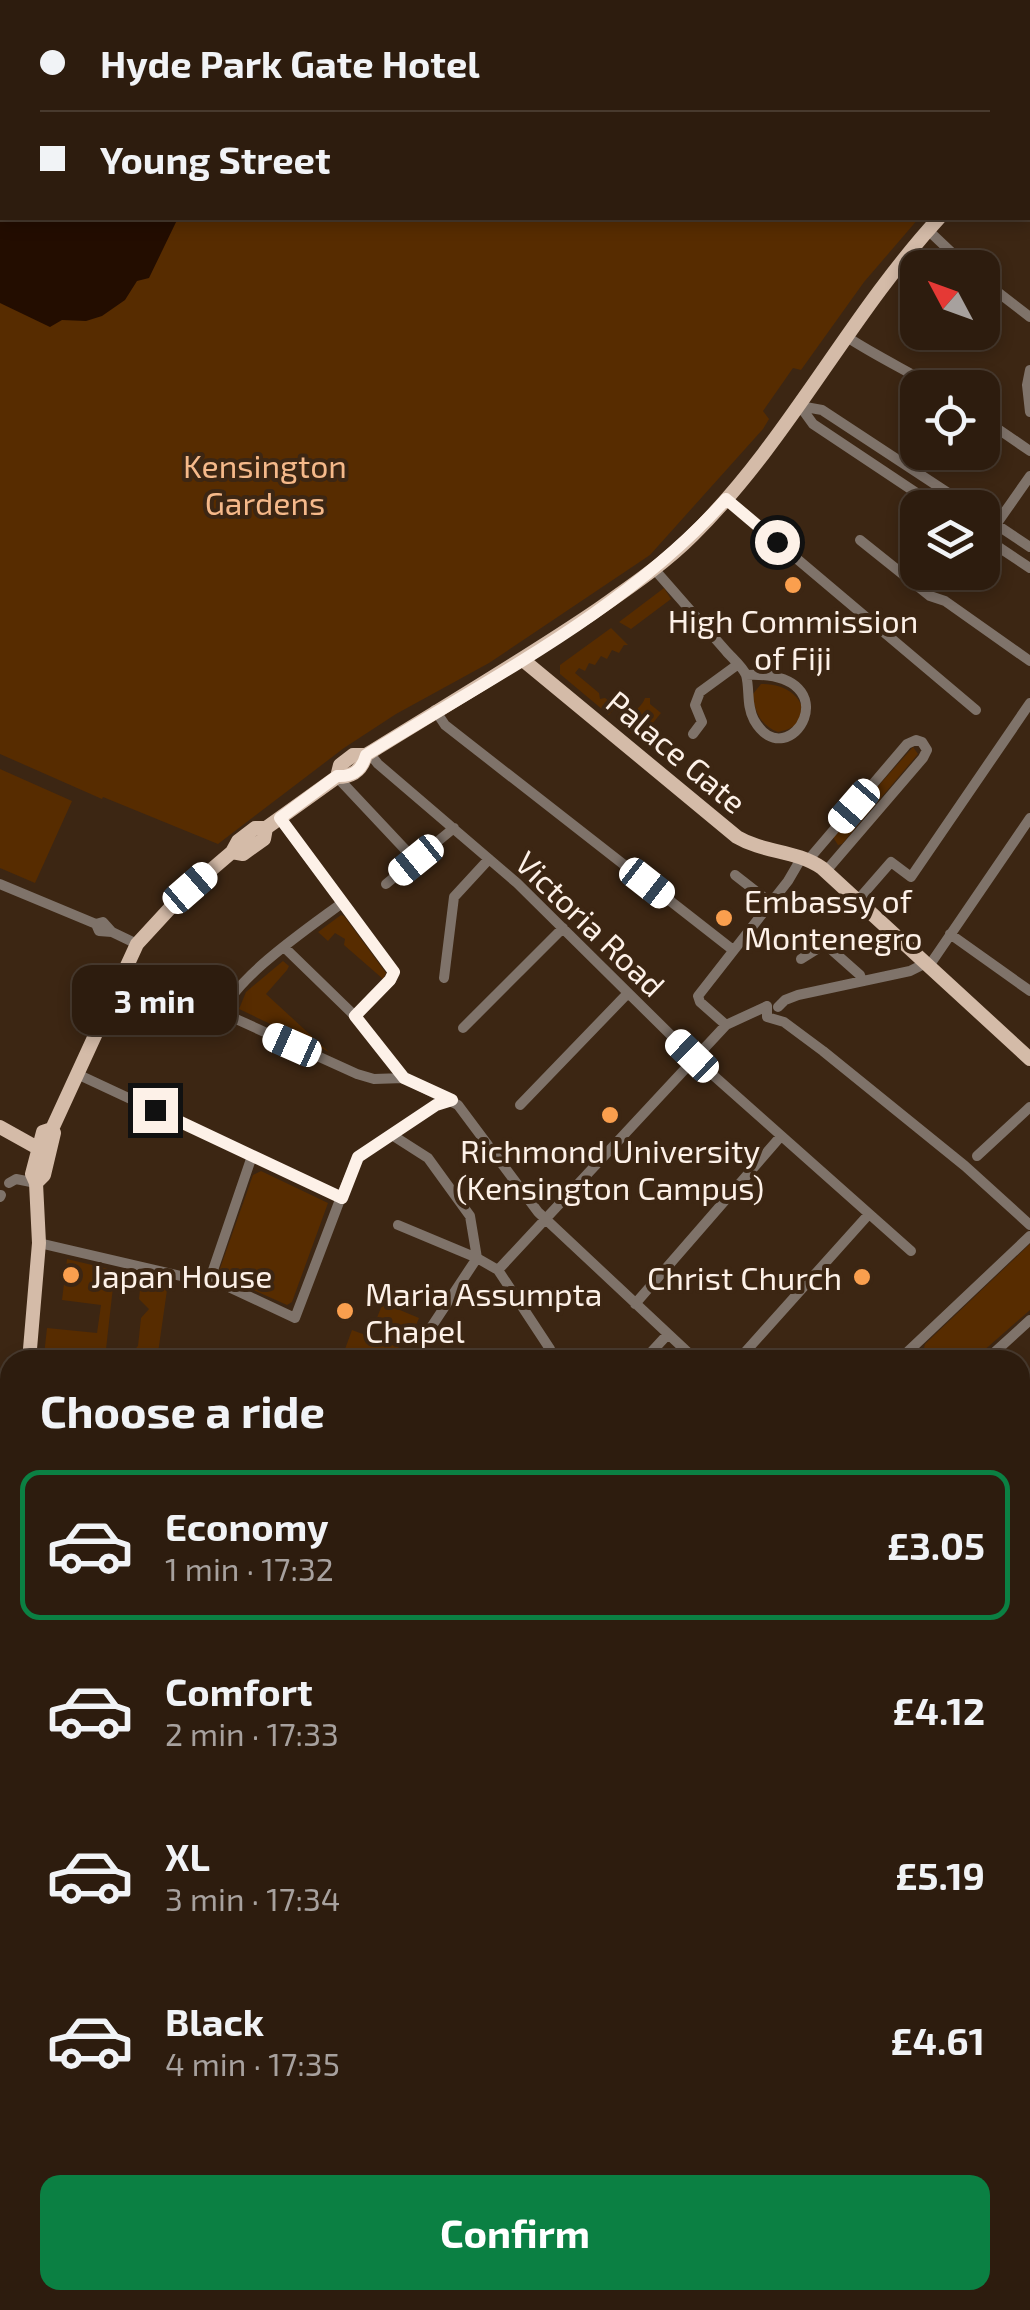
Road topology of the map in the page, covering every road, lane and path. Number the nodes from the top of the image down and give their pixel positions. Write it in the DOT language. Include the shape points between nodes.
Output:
graph roads {
  1 [pos="937,220"];
  2 [pos="928,230"];
  3 [pos="949,250"];
  4 [pos="1000,294"];
  5 [pos="1030,317"];
  6 [pos="847,337"];
  7 [pos="907,370"];
  8 [pos="1030,370"];
  9 [pos="800,406"];
  10 [pos="1030,412"];
  11 [pos="1000,430"];
  12 [pos="1030,451"];
  13 [pos="1030,476"];
  14 [pos="912,490"];
  15 [pos="944,490"];
  16 [pos="726,499"];
  17 [pos="1000,518"];
  18 [pos="1000,527"];
  19 [pos="860,540"];
  20 [pos="1030,547"];
  21 [pos="1000,548"];
  22 [pos="1030,568"];
  23 [pos="655,570"];
  24 [pos="523,660"];
  25 [pos="1030,660"];
  26 [pos="737,664"];
  27 [pos="746,675"];
  28 [pos="1030,703"];
  29 [pos="435,710"];
  30 [pos="976,710"];
  31 [pos="693,734"];
  32 [pos="368,754"];
  33 [pos="337,776"];
  34 [pos="280,818"];
  35 [pos="1030,818"];
  36 [pos="454,828"];
  37 [pos="805,858"];
  38 [pos="489,859"];
  39 [pos="416,860"];
  40 [pos="826,871"];
  41 [pos="735,875"];
  42 [pos="0,884"];
  43 [pos="386,884"];
  44 [pos="857,901"];
  45 [pos="342,902"];
  46 [pos="771,904"];
  47 [pos="563,928"];
  48 [pos="950,934"];
  49 [pos="136,944"];
  50 [pos="285,948"];
  51 [pos="734,950"];
  52 [pos="801,959"];
  53 [pos="927,964"];
  54 [pos="444,978"];
  55 [pos="862,981"];
  56 [pos="1030,992"];
  57 [pos="628,993"];
  58 [pos="773,1006"];
  59 [pos="355,1016"];
  60 [pos="726,1025"];
  61 [pos="463,1028"];
  62 [pos="1030,1059"];
  63 [pos="696,1060"];
  64 [pos="77,1074"];
  65 [pos="404,1078"];
  66 [pos="452,1100"];
  67 [pos="520,1104"];
  68 [pos="1030,1107"];
  69 [pos="0,1127"];
  70 [pos="52,1133"];
  71 [pos="392,1135"];
  72 [pos="781,1136"];
  73 [pos="38,1146"];
  74 [pos="252,1156"];
  75 [pos="976,1156"];
  76 [pos="48,1159"];
  77 [pos="36,1182"];
  78 [pos="8,1184"];
  79 [pos="342,1198"];
  80 [pos="870,1214"];
  81 [pos="546,1219"];
  82 [pos="398,1225"];
  83 [pos="1030,1225"];
  84 [pos="1030,1236"];
  85 [pos="39,1242"];
  86 [pos="911,1251"];
  87 [pos="477,1258"];
  88 [pos="498,1270"];
  89 [pos="185,1277"];
  90 [pos="635,1304"];
  91 [pos="1030,1320"];
  92 [pos="428,1332"];
  93 [pos="668,1334"];
  94 [pos="550,1349"];
  95 [pos="29,1350"];
  96 [pos="653,1350"];
  97 [pos="685,1350"];
  98 [pos="747,1350"];
  99 [pos="910,1350"];
  100 [pos="997,1350"];
  1 -- 2 [label="main road"];
  2 -- 3 [label="street"];
  2 -- 6 [label="main road"];
  4 -- 5 [label="street"];
  6 -- 7 [label="street"];
  6 -- 9 [label="main road"];
  8 -- 10 [label="street"];
  9 -- 14 [label="street" via="813,424"];
  9 -- 15 [label="street" via="822,410"];
  9 -- 16 [label="main road"];
  11 -- 12 [label="street"];
  13 -- 17 [label="street"];
  16 -- 23 [label="main road"];
  16 -- 30 [label="street"];
  18 -- 20 [label="street"];
  19 -- 25 [label="street" via="930,596"];
  21 -- 22 [label="street"];
  23 -- 24 [label="main road"];
  23 -- 26 [label="street"];
  24 -- 29 [label="main road"];
  24 -- 37 [label="main road, Palace Gate" via="737,837"];
  26 -- 27 [label="street"];
  26 -- 31 [label="street" via="700,692 695,705 702,722"];
  27 -- 27 [label="street" via="750,712 766,733 779,737 802,727 808,704 798,691"];
  28 -- 44 [label="street" via="912,876 891,862"];
  29 -- 32 [label="main road"];
  29 -- 51 [label="street" via="445,725"];
  32 -- 33 [label="main road" via="340,765"];
  32 -- 36 [label="street, Victoria Road"];
  33 -- 34 [label="main road"];
  33 -- 39 [label="street"];
  34 -- 45 [label="street"];
  34 -- 49 [label="main road" via="248,833"];
  35 -- 48 [label="street"];
  36 -- 38 [label="street, Victoria Road"];
  36 -- 39 [label="street"];
  37 -- 40 [label="main road"];
  37 -- 40 [label="street" via="908,744 922,742 923,758"];
  37 -- 46 [label="street"];
  38 -- 47 [label="street, Victoria Road"];
  38 -- 54 [label="street" via="454,897"];
  39 -- 43 [label="street"];
  40 -- 44 [label="main road"];
  41 -- 46 [label="street"];
  42 -- 49 [label="street" via="108,924"];
  44 -- 53 [label="main road"];
  45 -- 50 [label="street"];
  45 -- 59 [label="street" via="394,972"];
  46 -- 51 [label="street"];
  47 -- 57 [label="street, Victoria Road"];
  47 -- 61 [label="street"];
  48 -- 53 [label="street"];
  48 -- 56 [label="street"];
  49 -- 64 [label="main road"];
  50 -- 59 [label="street"];
  50 -- 65 [label="street" via="234,992 226,1014 356,1074"];
  51 -- 60 [label="street" via="697,998"];
  52 -- 55 [label="street" via="825,944"];
  53 -- 55 [label="street"];
  53 -- 62 [label="main road"];
  55 -- 58 [label="street"];
  57 -- 63 [label="street, Victoria Road"];
  57 -- 67 [label="street"];
  58 -- 60 [label="street"];
  58 -- 83 [label="street" via="784,1022"];
  59 -- 65 [label="street"];
  60 -- 63 [label="street"];
  63 -- 72 [label="street, Victoria Road"];
  63 -- 81 [label="street"];
  64 -- 70 [label="main road"];
  64 -- 74 [label="street"];
  65 -- 66 [label="street"];
  66 -- 71 [label="street"];
  66 -- 81 [label="street"];
  68 -- 75 [label="street"];
  69 -- 73 [label="main road"];
  70 -- 73 [label="main road"];
  70 -- 76 [label="main road"];
  71 -- 79 [label="street" via="358,1157"];
  71 -- 87 [label="street" via="428,1158 470,1216"];
  72 -- 80 [label="street, Victoria Road"];
  72 -- 90 [label="street"];
  73 -- 76 [label="main road"];
  73 -- 77 [label="main road"];
  74 -- 79 [label="street"];
  74 -- 79 [label="street" via="211,1276 288,1316 299,1314"];
  76 -- 77 [label="main road"];
  77 -- 78 [label="street"];
  77 -- 85 [label="main road"];
  80 -- 86 [label="street, Victoria Road"];
  80 -- 98 [label="street"];
  81 -- 88 [label="street"];
  81 -- 90 [label="street"];
  82 -- 87 [label="street"];
  84 -- 99 [label="street"];
  85 -- 89 [label="street"];
  85 -- 95 [label="main road"];
  87 -- 88 [label="street"];
  87 -- 92 [label="street"];
  88 -- 94 [label="street"];
  90 -- 93 [label="street"];
  91 -- 100 [label="street"];
  93 -- 96 [label="street"];
  93 -- 97 [label="street"];
}
